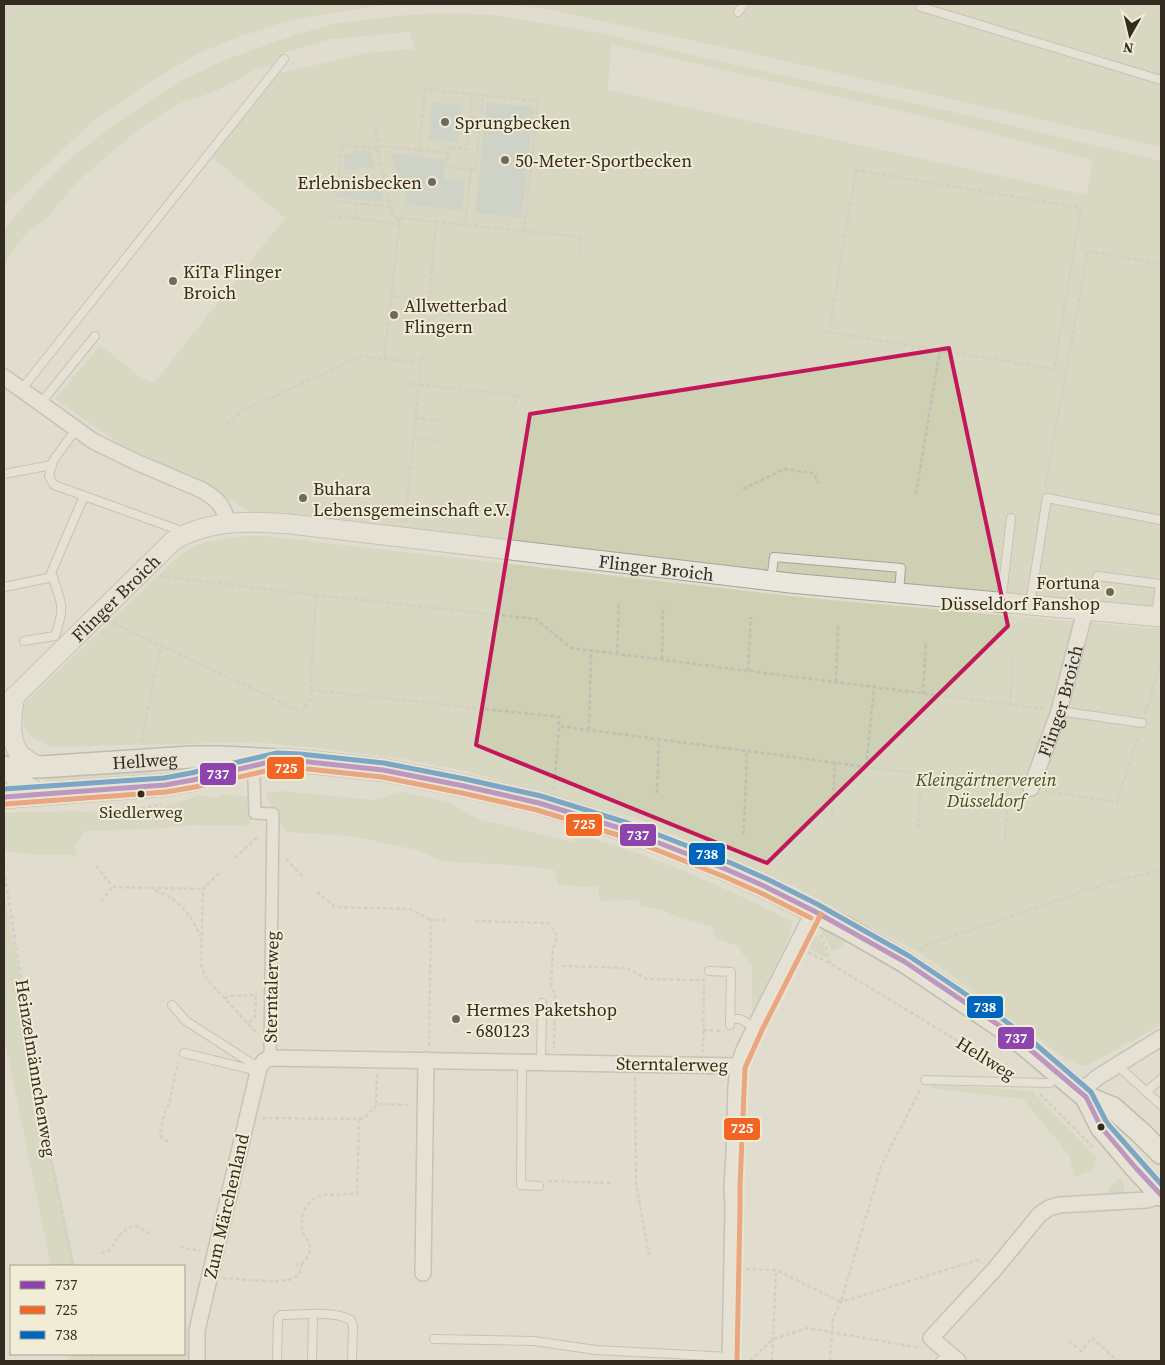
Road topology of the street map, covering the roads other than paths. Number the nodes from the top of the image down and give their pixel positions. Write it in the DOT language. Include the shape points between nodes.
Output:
graph roads {
  1 [pos="744,4"];
  2 [pos="922,4"];
  3 [pos="738,12"];
  4 [pos="284,59"];
  5 [pos="1161,80"];
  6 [pos="95,336"];
  7 [pos="4,377"];
  8 [pos="21,390"];
  9 [pos="40,404"];
  10 [pos="76,429"];
  11 [pos="52,465"];
  12 [pos="4,474"];
  13 [pos="84,496"];
  14 [pos="1011,518"];
  15 [pos="1161,520"];
  16 [pos="229,523"];
  17 [pos="180,536"];
  18 [pos="1096,576"];
  19 [pos="53,577"];
  20 [pos="772,581"];
  21 [pos="4,587"];
  22 [pos="898,594"];
  23 [pos="1001,603"];
  24 [pos="1030,606"];
  25 [pos="1085,611"];
  26 [pos="1159,617"];
  27 [pos="24,642"];
  28 [pos="9,701"];
  29 [pos="1059,711"];
  30 [pos="1142,724"];
  31 [pos="278,760"];
  32 [pos="8,766"];
  33 [pos="254,779"];
  34 [pos="1031,788"];
  35 [pos="40,794"];
  36 [pos="4,797"];
  37 [pos="815,921"];
  38 [pos="709,971"];
  39 [pos="542,1003"];
  40 [pos="172,1005"];
  41 [pos="755,1027"];
  42 [pos="1161,1038"];
  43 [pos="181,1056"];
  44 [pos="427,1060"];
  45 [pos="264,1061"];
  46 [pos="522,1062"];
  47 [pos="548,1062"];
  48 [pos="1117,1065"];
  49 [pos="738,1066"];
  50 [pos="1059,1075"];
  51 [pos="1161,1079"];
  52 [pos="925,1080"];
  53 [pos="1146,1092"];
  54 [pos="1083,1095"];
  55 [pos="1161,1105"];
  56 [pos="1161,1153"];
  57 [pos="539,1186"];
  58 [pos="1161,1195"];
  59 [pos="423,1273"];
  60 [pos="313,1314"];
  61 [pos="434,1340"];
  62 [pos="944,1352"];
  63 [pos="730,1359"];
  64 [pos="197,1361"];
  65 [pos="277,1361"];
  66 [pos="312,1361"];
  67 [pos="352,1361"];
  1 -- 3 [label="lane"];
  2 -- 5 [label="lane" via="920,7"];
  4 -- 8 [label="lane"];
  6 -- 9 [label="lane"];
  7 -- 8 [label="street"];
  8 -- 9 [label="street"];
  9 -- 10 [label="street"];
  10 -- 11 [label="lane"];
  10 -- 16 [label="street" via="92,441 207,493 222,505"];
  11 -- 12 [label="lane"];
  11 -- 13 [label="lane" via="50,476 54,485"];
  13 -- 17 [label="lane" via="176,529"];
  13 -- 19 [label="lane" via="51,573"];
  14 -- 23 [label="lane"];
  15 -- 24 [label="lane" via="1047,498"];
  16 -- 17 [label="street, Flinger Broich" via="200,528"];
  16 -- 20 [label="street, Flinger Broich" via="290,524"];
  17 -- 28 [label="street, Flinger Broich"];
  18 -- 26 [label="lane" via="1160,584"];
  19 -- 21 [label="lane"];
  19 -- 27 [label="lane" via="63,606 55,636"];
  20 -- 22 [label="street, Flinger Broich"];
  20 -- 22 [label="lane" via="774,557 901,568"];
  22 -- 23 [label="street, Flinger Broich"];
  23 -- 24 [label="street, Flinger Broich"];
  24 -- 25 [label="street, Flinger Broich"];
  25 -- 26 [label="street, Flinger Broich"];
  25 -- 29 [label="street, Flinger Broich"];
  28 -- 32 [label="street, Flinger Broich"];
  29 -- 30 [label="lane"];
  29 -- 34 [label="street, Flinger Broich"];
  31 -- 32 [label="main road, Hellweg" via="191,757"];
  31 -- 35 [label="main road, Hellweg" via="165,785"];
  31 -- 37 [label="main road, Hellweg" via="383,770 539,803 626,830 746,878"];
  32 -- 35 [label="street" via="27,787"];
  33 -- 45 [label="street, Sterntalerweg" via="254,813 273,814"];
  35 -- 36 [label="main road, Hellweg"];
  37 -- 41 [label="street" via="796,946"];
  37 -- 50 [label="main road, Hellweg" via="905,962 1000,1026"];
  38 -- 41 [label="lane" via="731,972 730,1022 740,1019"];
  39 -- 47 [label="lane"];
  40 -- 45 [label="lane" via="186,1021"];
  41 -- 49 [label="street"];
  42 -- 48 [label="street"];
  43 -- 45 [label="lane"];
  44 -- 45 [label="street, Sterntalerweg"];
  44 -- 46 [label="street, Sterntalerweg"];
  44 -- 59 [label="street"];
  45 -- 64 [label="street, Zum Märchenland" via="214,1254 197,1331"];
  46 -- 47 [label="street, Sterntalerweg"];
  46 -- 57 [label="lane" via="521,1185"];
  47 -- 49 [label="street, Sterntalerweg"];
  48 -- 53 [label="lane"];
  48 -- 54 [label="street" via="1098,1076"];
  49 -- 63 [label="street" via="732,1186"];
  50 -- 52 [label="lane" via="1050,1083"];
  50 -- 54 [label="main road, Hellweg"];
  51 -- 53 [label="lane"];
  53 -- 55 [label="lane"];
  54 -- 56 [label="main road, Hellweg" via="1113,1108"];
  54 -- 58 [label="main road, Hellweg" via="1101,1127"];
  58 -- 62 [label="street" via="1146,1200 1059,1205 1040,1214 994,1270"];
  60 -- 65 [label="lane" via="281,1315 278,1318"];
  60 -- 66 [label="lane"];
  60 -- 67 [label="lane" via="351,1320"];
  61 -- 63 [label="lane" via="534,1341 596,1350"];
}
